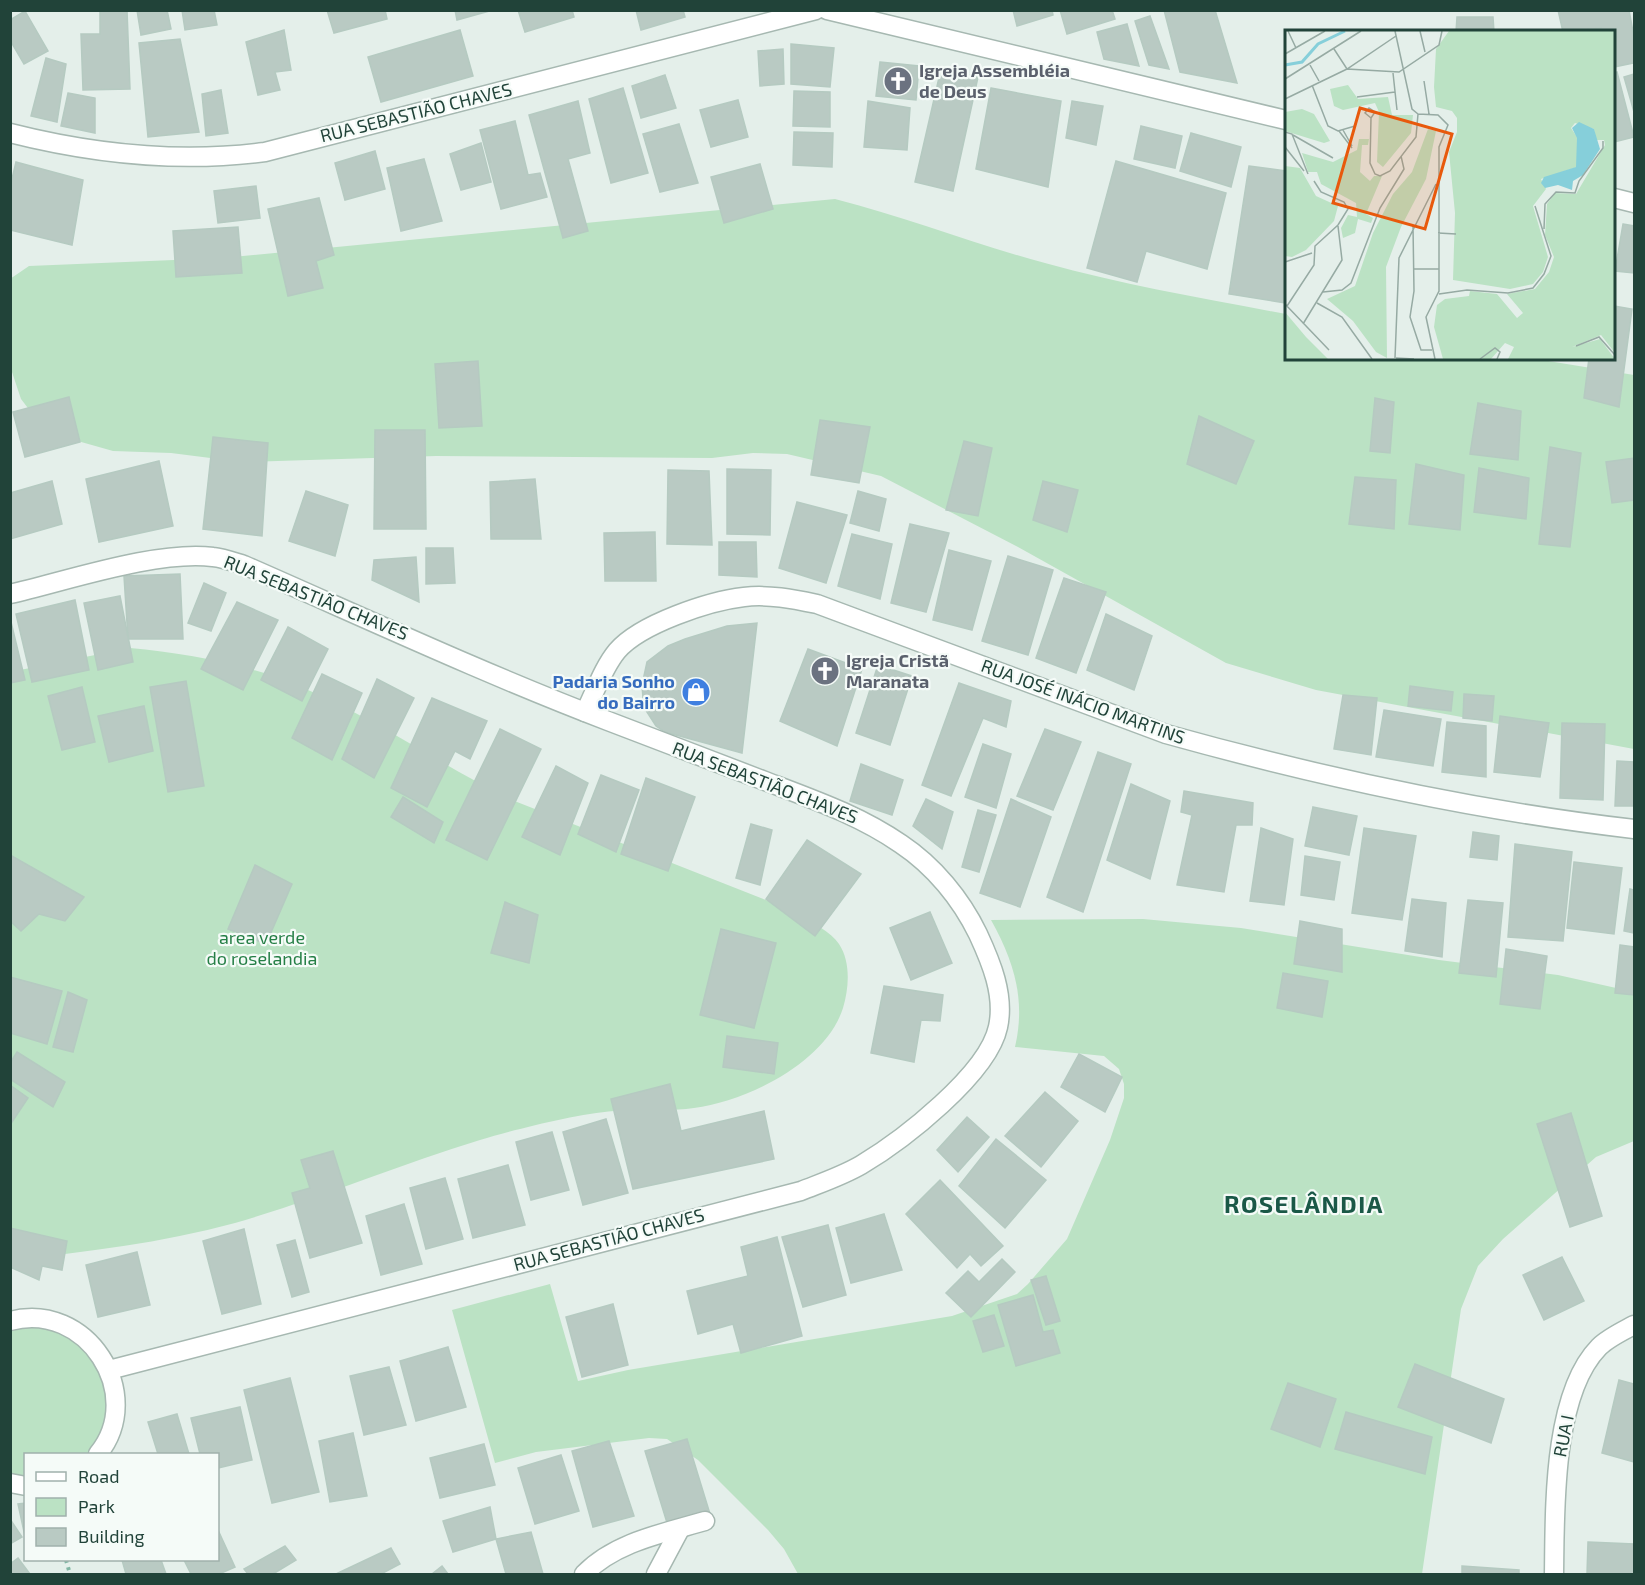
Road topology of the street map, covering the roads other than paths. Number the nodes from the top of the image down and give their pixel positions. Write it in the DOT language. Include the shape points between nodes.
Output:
graph roads {
  1 [pos="816,10"];
  2 [pos="827,10"];
  3 [pos="1285,120"];
  4 [pos="10,133"];
  5 [pos="10,594"];
  6 [pos="585,712"];
  7 [pos="1635,829"];
  8 [pos="10,1321"];
  9 [pos="1635,1325"];
  10 [pos="109,1370"];
  11 [pos="99,1453"];
  12 [pos="705,1521"];
  13 [pos="680,1528"];
  14 [pos="584,1575"];
  15 [pos="656,1575"];
  16 [pos="1554,1575"];
  1 -- 4 [label="street, RUA SEBASTIÃO CHAVES" via="265,152 167,156 86,149"];
  2 -- 3 [label="street"];
  5 -- 6 [label="street, RUA SEBASTIÃO CHAVES" via="154,560 188,555 215,557 244,565"];
  6 -- 7 [label="street, RUA JOSÉ INÁCIO MARTINS" via="615,655 639,634 716,602 744,596 781,597 817,604 1166,734 1225,751 1503,809"];
  6 -- 10 [label="street, RUA SEBASTIÃO CHAVES" via="845,812 913,852 959,901 987,953 999,1003 998,1026 989,1052 948,1096 884,1150 822,1183"];
  8 -- 10 [label="street" via="41,1319 66,1325 87,1339"];
  9 -- 16 [label="street, RUA I" via="1599,1347 1587,1364 1569,1411 1557,1477"];
  10 -- 11 [label="street" via="116,1393 115,1417"];
  12 -- 13 [label="street"];
  13 -- 14 [label="street" via="607,1555"];
  13 -- 15 [label="street"];
}
